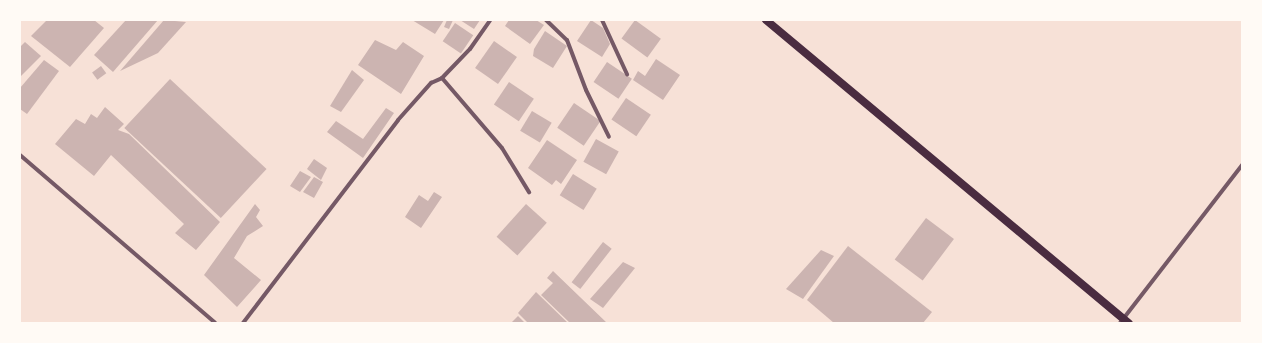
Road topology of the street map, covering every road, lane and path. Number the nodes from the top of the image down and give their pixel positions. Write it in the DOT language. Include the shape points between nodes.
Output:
graph roads {
  1 [pos="490,20"];
  2 [pos="546,20"];
  3 [pos="602,20"];
  4 [pos="766,20"];
  5 [pos="627,74"];
  6 [pos="442,78"];
  7 [pos="609,137"];
  8 [pos="20,155"];
  9 [pos="1242,165"];
  10 [pos="529,192"];
  11 [pos="1124,322"];
  12 [pos="215,323"];
  13 [pos="244,323"];
  1 -- 6 [label="street" via="470,48"];
  2 -- 7 [label="street" via="567,40 586,90"];
  3 -- 5 [label="street"];
  4 -- 11 [label="main road"];
  6 -- 10 [label="street" via="502,148"];
  6 -- 13 [label="street" via="430,83 398,120"];
  8 -- 12 [label="street"];
  9 -- 11 [label="street"];
}
